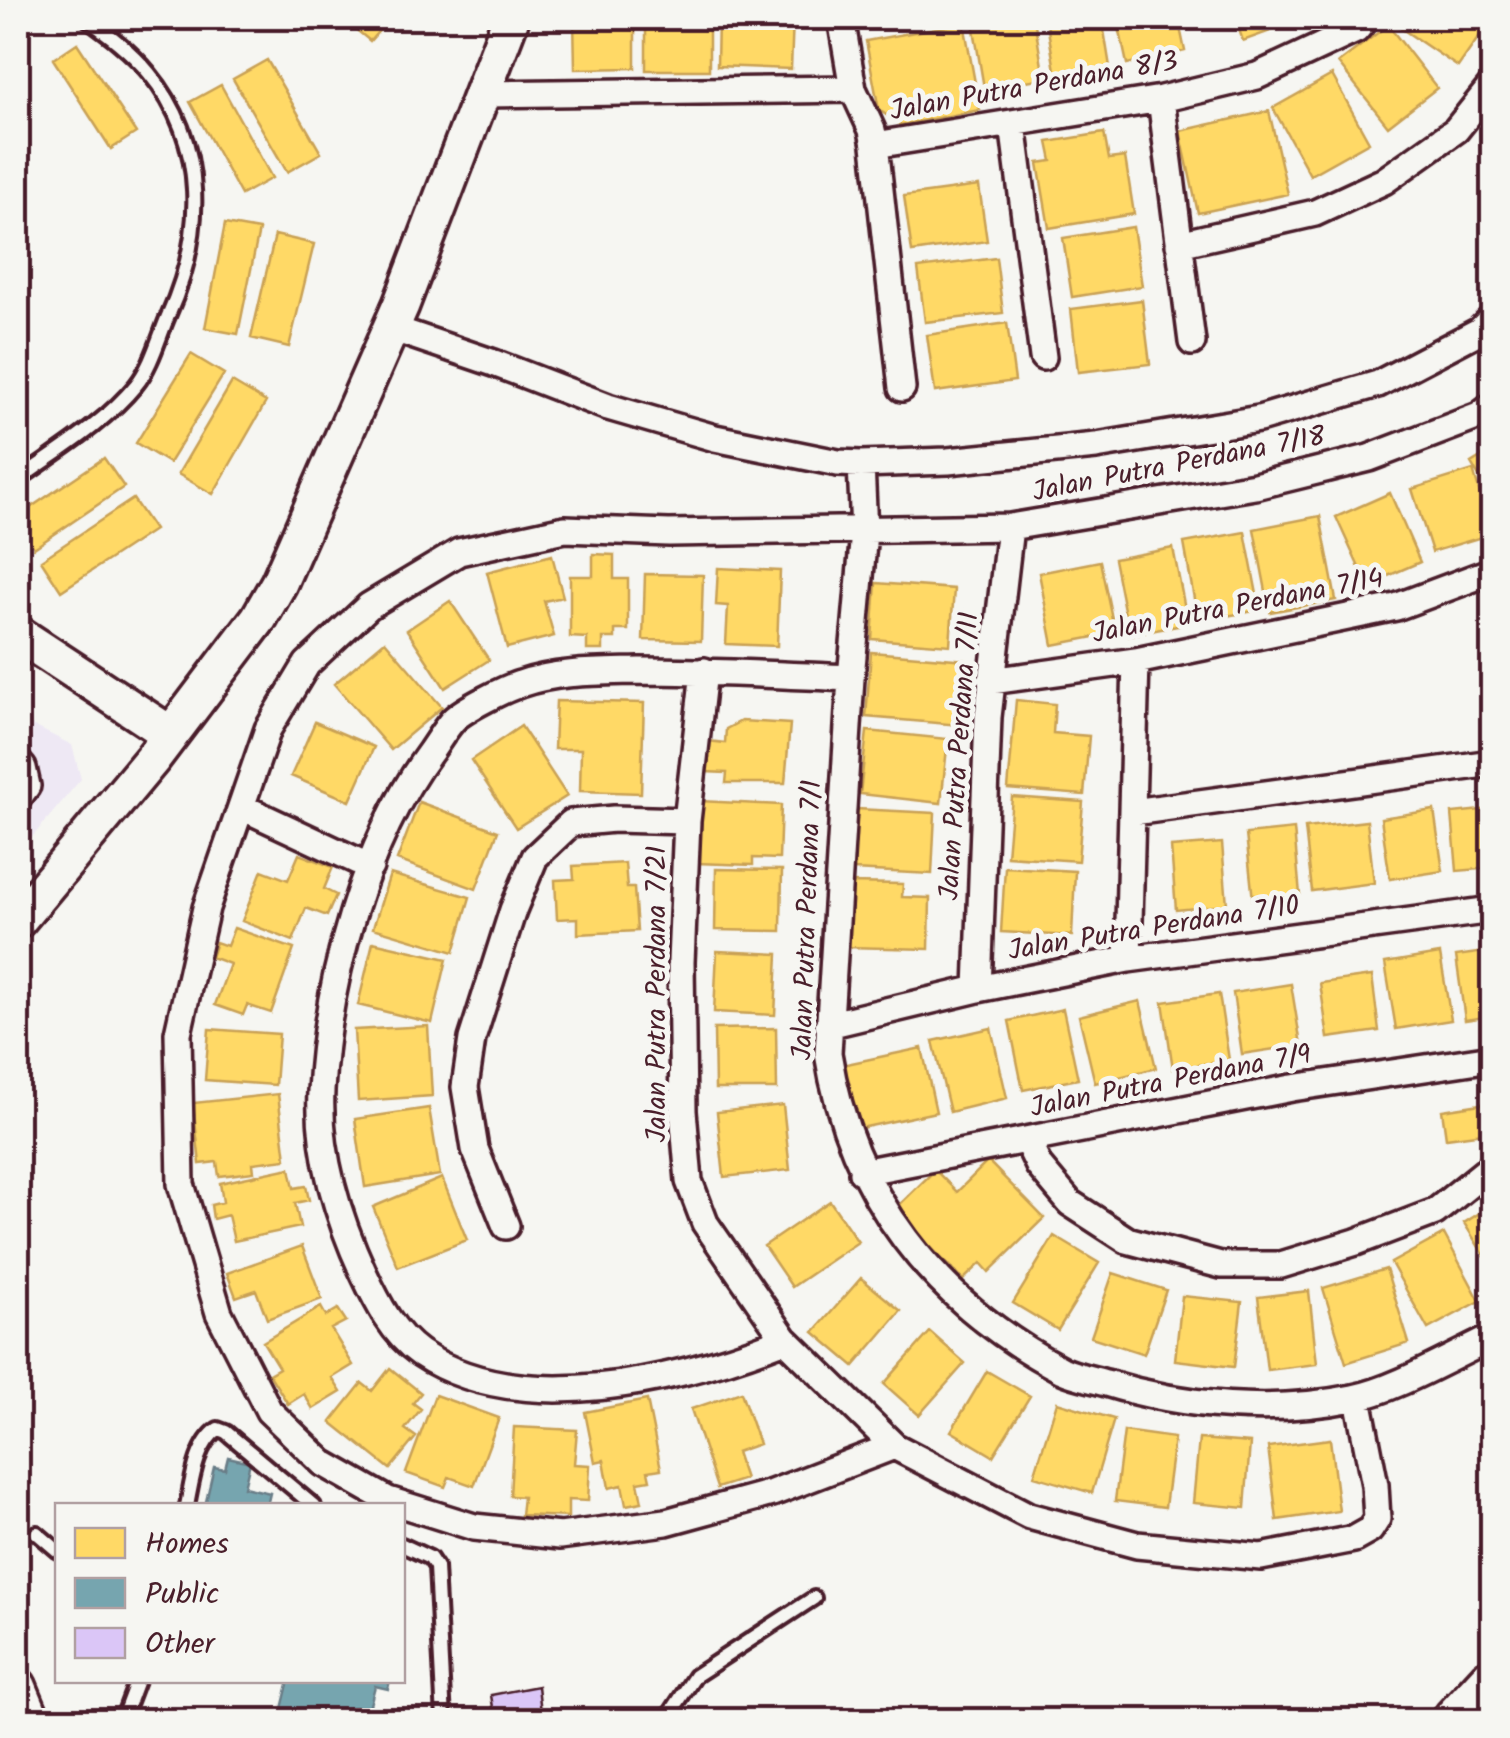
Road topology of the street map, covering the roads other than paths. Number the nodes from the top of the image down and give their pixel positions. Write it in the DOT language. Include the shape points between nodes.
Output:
graph roads {
  1 [pos="86,18"];
  2 [pos="511,18"];
  3 [pos="841,18"];
  4 [pos="1366,18"];
  5 [pos="1492,85"];
  6 [pos="854,89"];
  7 [pos="482,94"];
  8 [pos="1161,98"];
  9 [pos="1013,124"];
  10 [pos="875,144"];
  11 [pos="1178,244"];
  12 [pos="1492,318"];
  13 [pos="391,328"];
  14 [pos="1192,342"];
  15 [pos="1043,357"];
  16 [pos="902,388"];
  17 [pos="1492,406"];
  18 [pos="861,464"];
  19 [pos="18,480"];
  20 [pos="1010,527"];
  21 [pos="864,532"];
  22 [pos="1492,571"];
  23 [pos="18,634"];
  24 [pos="1136,661"];
  25 [pos="704,671"];
  26 [pos="851,678"];
  27 [pos="991,681"];
  28 [pos="170,734"];
  29 [pos="1492,763"];
  30 [pos="20,765"];
  31 [pos="18,798"];
  32 [pos="242,807"];
  33 [pos="1133,812"];
  34 [pos="687,821"];
  35 [pos="370,866"];
  36 [pos="1492,910"];
  37 [pos="18,920"];
  38 [pos="1128,959"];
  39 [pos="978,989"];
  40 [pos="828,1025"];
  41 [pos="1492,1058"];
  42 [pos="1027,1140"];
  43 [pos="1492,1166"];
  44 [pos="862,1172"];
  45 [pos="506,1226"];
  46 [pos="1492,1338"];
  47 [pos="785,1340"];
  48 [pos="1358,1398"];
  49 [pos="894,1446"];
  50 [pos="188,1503"];
  51 [pos="310,1503"];
  52 [pos="398,1503"];
  53 [pos="405,1505"];
  54 [pos="37,1533"];
  55 [pos="405,1546"];
  56 [pos="55,1548"];
  57 [pos="814,1598"];
  58 [pos="1492,1681"];
  59 [pos="136,1683"];
  60 [pos="18,1686"];
  61 [pos="32,1720"];
  62 [pos="122,1720"];
  63 [pos="444,1720"];
  64 [pos="666,1720"];
  65 [pos="1456,1720"];
  1 -- 19 [label="lane" via="151,74 175,116 190,147 197,189 193,221 182,286 138,382 97,423"];
  2 -- 7 [label="street"];
  3 -- 6 [label="street"];
  4 -- 8 [label="street, Jalan Putra Perdana 8/3" via="1356,30 1258,76"];
  5 -- 11 [label="street" via="1456,130 1384,180 1314,213"];
  6 -- 7 [label="street"];
  6 -- 10 [label="street"];
  7 -- 13 [label="street"];
  8 -- 9 [label="street, Jalan Putra Perdana 8/3"];
  8 -- 11 [label="street"];
  9 -- 10 [label="street, Jalan Putra Perdana 8/3"];
  9 -- 15 [label="street"];
  10 -- 16 [label="street"];
  11 -- 14 [label="street"];
  12 -- 18 [label="street" via="1378,384 1259,419 1096,446"];
  13 -- 18 [label="street" via="608,407 715,438"];
  13 -- 28 [label="street" via="259,618"];
  17 -- 20 [label="street, Jalan Putra Perdana 7/18" via="1350,463 1255,486"];
  18 -- 21 [label="street, Jalan Putra Perdana 7/1"];
  20 -- 21 [label="street, Jalan Putra Perdana 7/18"];
  20 -- 27 [label="street, Jalan Putra Perdana 7/11"];
  21 -- 26 [label="street, Jalan Putra Perdana 7/1"];
  21 -- 32 [label="street, Jalan Putra Perdana 7/18" via="566,529 459,552 369,606 307,664 268,729"];
  22 -- 24 [label="street, Jalan Putra Perdana 7/14" via="1396,607"];
  23 -- 28 [label="street"];
  24 -- 27 [label="street, Jalan Putra Perdana 7/14"];
  24 -- 33 [label="street"];
  25 -- 26 [label="street"];
  25 -- 34 [label="street, Jalan Putra Perdana 7/21"];
  25 -- 35 [label="street" via="590,672 520,684 455,718 409,781"];
  26 -- 40 [label="street, Jalan Putra Perdana 7/1"];
  27 -- 39 [label="street, Jalan Putra Perdana 7/11"];
  28 -- 37 [label="street"];
  29 -- 33 [label="street"];
  30 -- 31 [label="street" via="27,786"];
  32 -- 35 [label="street"];
  32 -- 52 [label="street, Jalan Putra Perdana 7/18" via="206,908 178,1033 181,1184 220,1313 269,1411 323,1463"];
  33 -- 38 [label="street"];
  34 -- 45 [label="street" via="571,823 535,857 472,1039 465,1087 475,1149"];
  34 -- 47 [label="street, Jalan Putra Perdana 7/21" via="681,962 689,1180 705,1223"];
  35 -- 47 [label="street" via="336,978 321,1093 326,1161 349,1241 380,1310 419,1352 478,1380 530,1388 652,1378"];
  36 -- 38 [label="street, Jalan Putra Perdana 7/10"];
  38 -- 39 [label="street, Jalan Putra Perdana 7/10"];
  39 -- 40 [label="street, Jalan Putra Perdana 7/10"];
  40 -- 44 [label="street, Jalan Putra Perdana 7/1" via="834,1094"];
  41 -- 42 [label="street, Jalan Putra Perdana 7/9" via="1292,1088"];
  42 -- 43 [label="street" via="1070,1203 1127,1240 1221,1265 1281,1264 1356,1242 1435,1212"];
  42 -- 44 [label="street, Jalan Putra Perdana 7/9"];
  44 -- 48 [label="street, Jalan Putra Perdana 7/1" via="939,1281 1065,1371 1152,1398 1244,1406"];
  46 -- 48 [label="street, Jalan Putra Perdana 7/1"];
  47 -- 49 [label="street, Jalan Putra Perdana 7/21"];
  48 -- 49 [label="street, Jalan Putra Perdana 7/21" via="1377,1519 1354,1539 1261,1557 1137,1545 1028,1516"];
  49 -- 53 [label="street, Jalan Putra Perdana 7/18" via="772,1493 666,1522 560,1536 474,1526"];
  50 -- 51 [label="lane" via="196,1466 218,1428"];
  54 -- 56 [label="lane"];
  55 -- 63 [label="lane" via="436,1567"];
  57 -- 64 [label="lane" via="695,1676"];
  58 -- 65 [label="highway"];
  59 -- 62 [label="lane"];
  60 -- 61 [label="street"];
}
